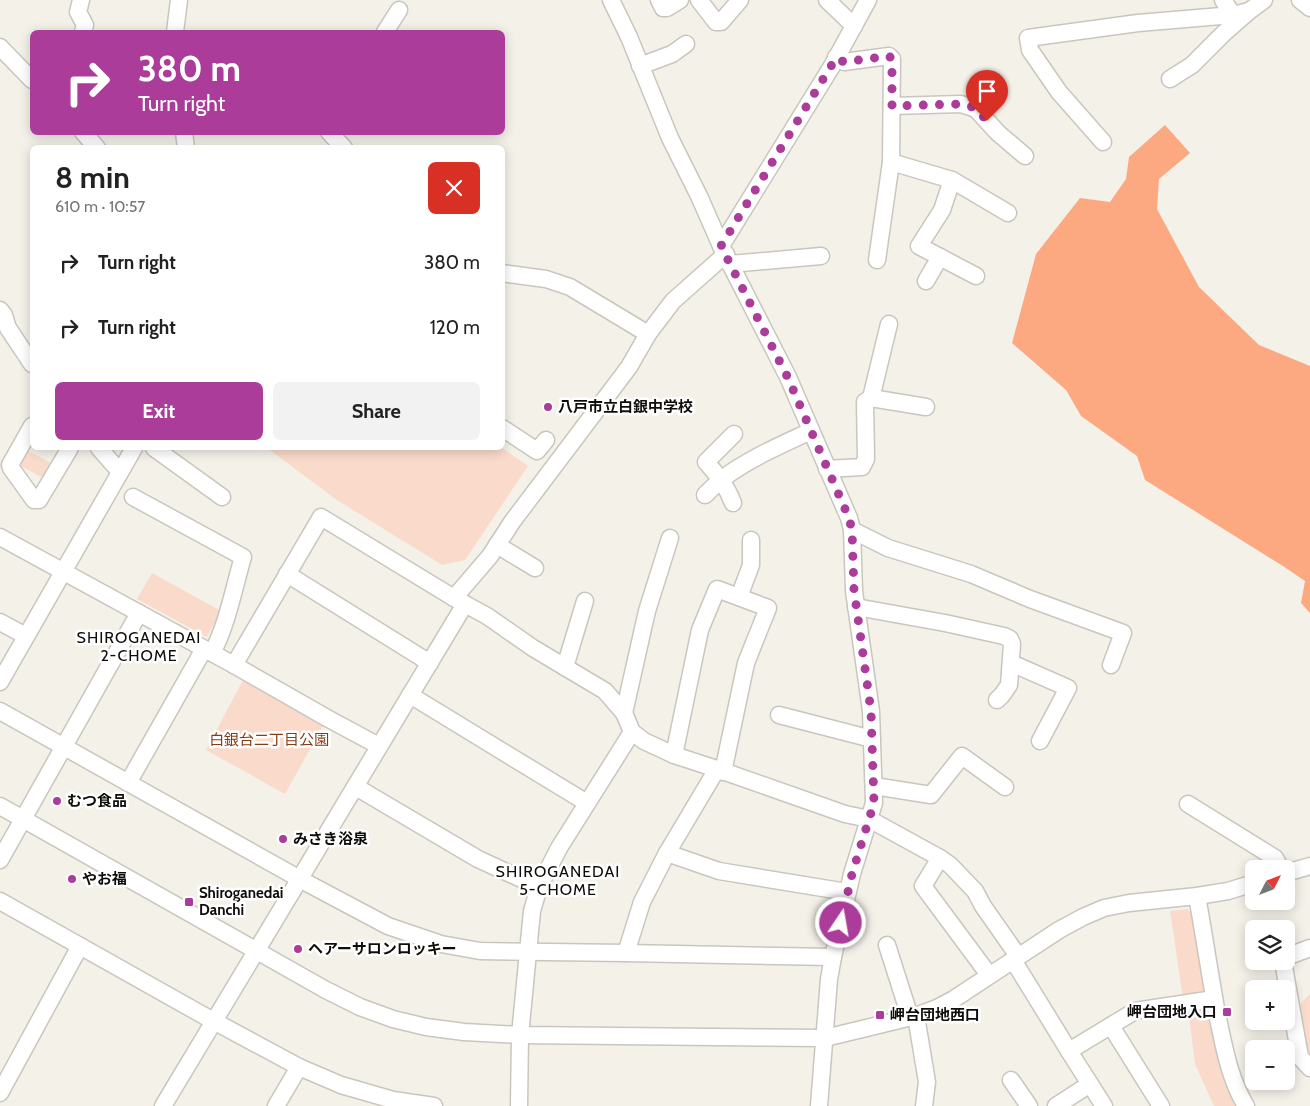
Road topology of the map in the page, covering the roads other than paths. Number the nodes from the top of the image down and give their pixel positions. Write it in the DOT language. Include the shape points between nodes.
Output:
graph roads {
  1 [pos="81,0"];
  2 [pos="179,0"];
  3 [pos="611,0"];
  4 [pos="659,0"];
  5 [pos="680,0"];
  6 [pos="700,0"];
  7 [pos="740,0"];
  8 [pos="827,0"];
  9 [pos="868,0"];
  10 [pos="1223,0"];
  11 [pos="1264,0"];
  12 [pos="1300,0"];
  13 [pos="1310,8"];
  14 [pos="399,10"];
  15 [pos="1249,11"];
  16 [pos="1233,15"];
  17 [pos="854,26"];
  18 [pos="84,30"];
  19 [pos="175,30"];
  20 [pos="386,30"];
  21 [pos="686,44"];
  22 [pos="0,47"];
  23 [pos="836,58"];
  24 [pos="640,66"];
  25 [pos="30,78"];
  26 [pos="1170,79"];
  27 [pos="892,106"];
  28 [pos="86,135"];
  29 [pos="332,135"];
  30 [pos="1103,142"];
  31 [pos="95,145"];
  32 [pos="341,145"];
  33 [pos="1025,156"];
  34 [pos="891,162"];
  35 [pos="952,180"];
  36 [pos="1008,213"];
  37 [pos="726,254"];
  38 [pos="821,256"];
  39 [pos="940,257"];
  40 [pos="876,260"];
  41 [pos="505,274"];
  42 [pos="976,276"];
  43 [pos="926,281"];
  44 [pos="0,310"];
  45 [pos="890,324"];
  46 [pos="8,328"];
  47 [pos="648,334"];
  48 [pos="0,343"];
  49 [pos="30,361"];
  50 [pos="871,398"];
  51 [pos="926,407"];
  52 [pos="30,430"];
  53 [pos="505,430"];
  54 [pos="810,431"];
  55 [pos="734,434"];
  56 [pos="546,440"];
  57 [pos="69,450"];
  58 [pos="101,450"];
  59 [pos="133,450"];
  60 [pos="157,450"];
  61 [pos="827,469"];
  62 [pos="120,472"];
  63 [pos="722,479"];
  64 [pos="704,495"];
  65 [pos="222,497"];
  66 [pos="133,498"];
  67 [pos="733,504"];
  68 [pos="852,530"];
  69 [pos="0,537"];
  70 [pos="670,538"];
  71 [pos="751,540"];
  72 [pos="497,545"];
  73 [pos="535,568"];
  74 [pos="63,572"];
  75 [pos="287,574"];
  76 [pos="739,597"];
  77 [pos="459,601"];
  78 [pos="585,601"];
  79 [pos="856,607"];
  80 [pos="139,613"];
  81 [pos="0,622"];
  82 [pos="26,636"];
  83 [pos="208,651"];
  84 [pos="430,663"];
  85 [pos="1011,663"];
  86 [pos="234,665"];
  87 [pos="1111,665"];
  88 [pos="565,666"];
  89 [pos="0,682"];
  90 [pos="410,695"];
  91 [pos="997,700"];
  92 [pos="0,712"];
  93 [pos="624,713"];
  94 [pos="779,715"];
  95 [pos="632,732"];
  96 [pos="872,739"];
  97 [pos="1040,741"];
  98 [pos="379,746"];
  99 [pos="64,747"];
  100 [pos="674,755"];
  101 [pos="720,771"];
  102 [pos="128,783"];
  103 [pos="874,786"];
  104 [pos="356,787"];
  105 [pos="1005,787"];
  106 [pos="587,803"];
  107 [pos="1188,804"];
  108 [pos="0,806"];
  109 [pos="24,819"];
  110 [pos="869,819"];
  111 [pos="667,853"];
  112 [pos="940,858"];
  113 [pos="0,860"];
  114 [pos="1276,860"];
  115 [pos="1310,866"];
  116 [pos="1295,870"];
  117 [pos="300,879"];
  118 [pos="1245,886"];
  119 [pos="540,887"];
  120 [pos="848,892"];
  121 [pos="1197,896"];
  122 [pos="0,901"];
  123 [pos="887,945"];
  124 [pos="80,946"];
  125 [pos="1310,948"];
  126 [pos="256,950"];
  127 [pos="527,952"];
  128 [pos="626,953"];
  129 [pos="1295,954"];
  130 [pos="833,957"];
  131 [pos="1016,958"];
  132 [pos="1285,970"];
  133 [pos="989,975"];
  134 [pos="1214,999"];
  135 [pos="913,1017"];
  136 [pos="214,1021"];
  137 [pos="1111,1026"];
  138 [pos="520,1035"];
  139 [pos="825,1038"];
  140 [pos="1069,1051"];
  141 [pos="299,1066"];
  142 [pos="1310,1068"];
  143 [pos="1012,1080"];
  144 [pos="1090,1084"];
  145 [pos="0,1093"];
  146 [pos="391,1103"];
  147 [pos="163,1106"];
  148 [pos="276,1106"];
  149 [pos="434,1106"];
  150 [pos="519,1106"];
  151 [pos="819,1106"];
  152 [pos="924,1106"];
  153 [pos="1029,1106"];
  154 [pos="1056,1106"];
  155 [pos="1104,1106"];
  156 [pos="1161,1106"];
  157 [pos="1246,1106"];
  1 -- 18 [label="street" via="78,12"];
  2 -- 19 [label="street"];
  3 -- 24 [label="street"];
  4 -- 5 [label="street" via="663,8"];
  6 -- 7 [label="street" via="716,22 721,22"];
  8 -- 17 [label="street"];
  9 -- 17 [label="street"];
  10 -- 16 [label="street"];
  11 -- 15 [label="street"];
  12 -- 13 [label="street"];
  14 -- 20 [label="street"];
  15 -- 16 [label="street"];
  15 -- 26 [label="street" via="1192,65"];
  16 -- 30 [label="street" via="1138,23 1028,38 1030,50 1059,92"];
  17 -- 23 [label="street"];
  21 -- 24 [label="street" via="672,54"];
  22 -- 25 [label="street"];
  23 -- 27 [label="street" via="844,62 889,56 892,59"];
  23 -- 37 [label="street"];
  24 -- 37 [label="street" via="670,138"];
  27 -- 33 [label="street" via="961,104 976,108"];
  27 -- 34 [label="street"];
  28 -- 31 [label="street"];
  29 -- 32 [label="street"];
  34 -- 35 [label="street"];
  34 -- 40 [label="street"];
  35 -- 36 [label="street"];
  35 -- 39 [label="street" via="942,210 919,246"];
  37 -- 38 [label="street"];
  37 -- 47 [label="street" via="672,302"];
  37 -- 54 [label="street" via="788,378"];
  39 -- 42 [label="street"];
  39 -- 43 [label="street"];
  41 -- 47 [label="street" via="546,279 570,288"];
  44 -- 46 [label="street"];
  45 -- 50 [label="street"];
  46 -- 48 [label="street"];
  46 -- 49 [label="street"];
  47 -- 72 [label="street" via="630,367"];
  50 -- 51 [label="street"];
  50 -- 61 [label="street" via="865,402 866,459 862,467"];
  52 -- 57 [label="street" via="10,465 34,500 39,500"];
  53 -- 56 [label="street" via="537,451"];
  54 -- 61 [label="street"];
  54 -- 63 [label="street"];
  55 -- 63 [label="street" via="706,462"];
  58 -- 62 [label="street"];
  59 -- 62 [label="street"];
  60 -- 65 [label="street"];
  61 -- 68 [label="street"];
  62 -- 74 [label="street"];
  63 -- 64 [label="street"];
  63 -- 67 [label="street"];
  66 -- 83 [label="street" via="243,557 228,611"];
  68 -- 79 [label="street"];
  68 -- 87 [label="street" via="888,548 971,574 1123,633"];
  69 -- 74 [label="street"];
  70 -- 93 [label="street" via="646,611"];
  71 -- 76 [label="street" via="751,565"];
  72 -- 73 [label="street"];
  72 -- 77 [label="street"];
  74 -- 80 [label="street"];
  74 -- 82 [label="street"];
  75 -- 77 [label="street" via="321,518"];
  75 -- 84 [label="street"];
  75 -- 86 [label="street"];
  76 -- 100 [label="street" via="717,589 700,630"];
  76 -- 101 [label="street" via="768,608 746,663"];
  77 -- 84 [label="street"];
  77 -- 88 [label="street"];
  78 -- 88 [label="street"];
  79 -- 85 [label="street" via="1004,636 1012,644"];
  79 -- 96 [label="street"];
  80 -- 83 [label="street"];
  80 -- 99 [label="street"];
  81 -- 82 [label="street"];
  82 -- 89 [label="street"];
  83 -- 86 [label="street"];
  83 -- 102 [label="street"];
  84 -- 90 [label="street"];
  85 -- 91 [label="street" via="1009,685"];
  85 -- 97 [label="street" via="1068,688"];
  86 -- 98 [label="street"];
  88 -- 93 [label="street" via="605,691"];
  90 -- 98 [label="street"];
  90 -- 106 [label="street"];
  92 -- 99 [label="street"];
  93 -- 95 [label="street"];
  94 -- 96 [label="street"];
  95 -- 100 [label="street"];
  95 -- 106 [label="street"];
  96 -- 103 [label="street"];
  98 -- 104 [label="street"];
  99 -- 102 [label="street"];
  99 -- 109 [label="street"];
  100 -- 101 [label="street"];
  101 -- 110 [label="street" via="845,814"];
  101 -- 111 [label="street"];
  102 -- 117 [label="street"];
  103 -- 105 [label="street" via="931,795 962,756"];
  103 -- 110 [label="street" via="874,803"];
  104 -- 117 [label="street"];
  104 -- 119 [label="street" via="478,858"];
  106 -- 119 [label="street"];
  107 -- 114 [label="street"];
  108 -- 109 [label="street"];
  109 -- 113 [label="street"];
  109 -- 126 [label="street"];
  110 -- 112 [label="street"];
  110 -- 120 [label="street"];
  111 -- 120 [label="street" via="719,871"];
  111 -- 128 [label="street" via="642,902"];
  112 -- 131 [label="street" via="975,891"];
  112 -- 133 [label="street" via="923,886"];
  115 -- 116 [label="street"];
  117 -- 126 [label="street"];
  117 -- 127 [label="street" via="388,926 441,944 480,951"];
  118 -- 121 [label="street"];
  119 -- 127 [label="street" via="532,911"];
  120 -- 130 [label="street"];
  121 -- 131 [label="street" via="1104,908 1059,930"];
  121 -- 134 [label="street"];
  122 -- 124 [label="street"];
  123 -- 135 [label="street"];
  124 -- 136 [label="street"];
  124 -- 145 [label="street"];
  125 -- 129 [label="street"];
  126 -- 136 [label="street"];
  126 -- 138 [label="street" via="326,990 392,1019 464,1032"];
  127 -- 128 [label="street"];
  127 -- 138 [label="street"];
  128 -- 130 [label="street"];
  130 -- 139 [label="street"];
  131 -- 133 [label="street"];
  131 -- 140 [label="street"];
  132 -- 142 [label="street" via="1300,1057"];
  133 -- 135 [label="street" via="954,999"];
  134 -- 137 [label="street" via="1135,1011"];
  134 -- 157 [label="street" via="1226,1058"];
  135 -- 139 [label="street"];
  135 -- 152 [label="street" via="927,1082"];
  136 -- 141 [label="street"];
  136 -- 147 [label="street"];
  137 -- 140 [label="street"];
  137 -- 156 [label="street"];
  138 -- 139 [label="street"];
  138 -- 150 [label="street"];
  139 -- 151 [label="street"];
  140 -- 144 [label="street"];
  141 -- 146 [label="street"];
  141 -- 148 [label="street"];
  143 -- 153 [label="street"];
  144 -- 154 [label="street"];
  144 -- 155 [label="street"];
  146 -- 149 [label="street"];
}
